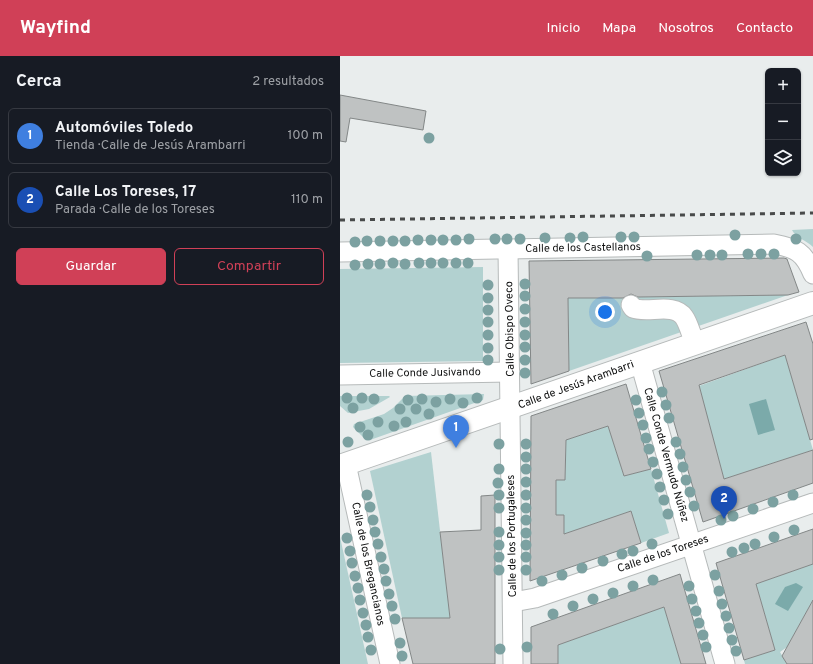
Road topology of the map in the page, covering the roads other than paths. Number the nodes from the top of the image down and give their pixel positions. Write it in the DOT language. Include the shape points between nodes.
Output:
graph roads {
  1 [pos="508,250"];
  2 [pos="340,252"];
  3 [pos="813,274"];
  4 [pos="813,303"];
  5 [pos="631,305"];
  6 [pos="695,344"];
  7 [pos="640,362"];
  8 [pos="510,372"];
  9 [pos="340,375"];
  10 [pos="511,408"];
  11 [pos="343,465"];
  12 [pos="813,503"];
  13 [pos="691,545"];
  14 [pos="513,602"];
  15 [pos="390,664"];
  16 [pos="513,664"];
  17 [pos="725,664"];
  1 -- 2 [label="street, Calle de los Castellanos"];
  1 -- 3 [label="street, Calle de los Castellanos" via="774,244 792,247 808,262"];
  1 -- 8 [label="street, Calle Obispo Oveco"];
  4 -- 6 [label="main road, Calle de Jesús Arambarri"];
  5 -- 6 [label="street" via="638,310 678,312 684,317"];
  6 -- 7 [label="main road, Calle de Jesús Arambarri"];
  7 -- 10 [label="main road, Calle de Jesús Arambarri"];
  7 -- 13 [label="street, Calle Conde Vermudo Núñez"];
  8 -- 9 [label="street, Calle Conde Jusivando"];
  8 -- 10 [label="street, Calle Obispo Oveco"];
  10 -- 11 [label="main road, Calle de Jesús Arambarri"];
  10 -- 14 [label="street, Calle de los Portugaleses"];
  11 -- 15 [label="street, Calle de los Bregancianos"];
  12 -- 13 [label="street, Calle de los Toreses"];
  13 -- 14 [label="street, Calle de los Toreses" via="535,598"];
  13 -- 17 [label="street, Calle Conde Vermudo Núñez"];
  14 -- 16 [label="street, Calle de los Portugaleses"];
}
